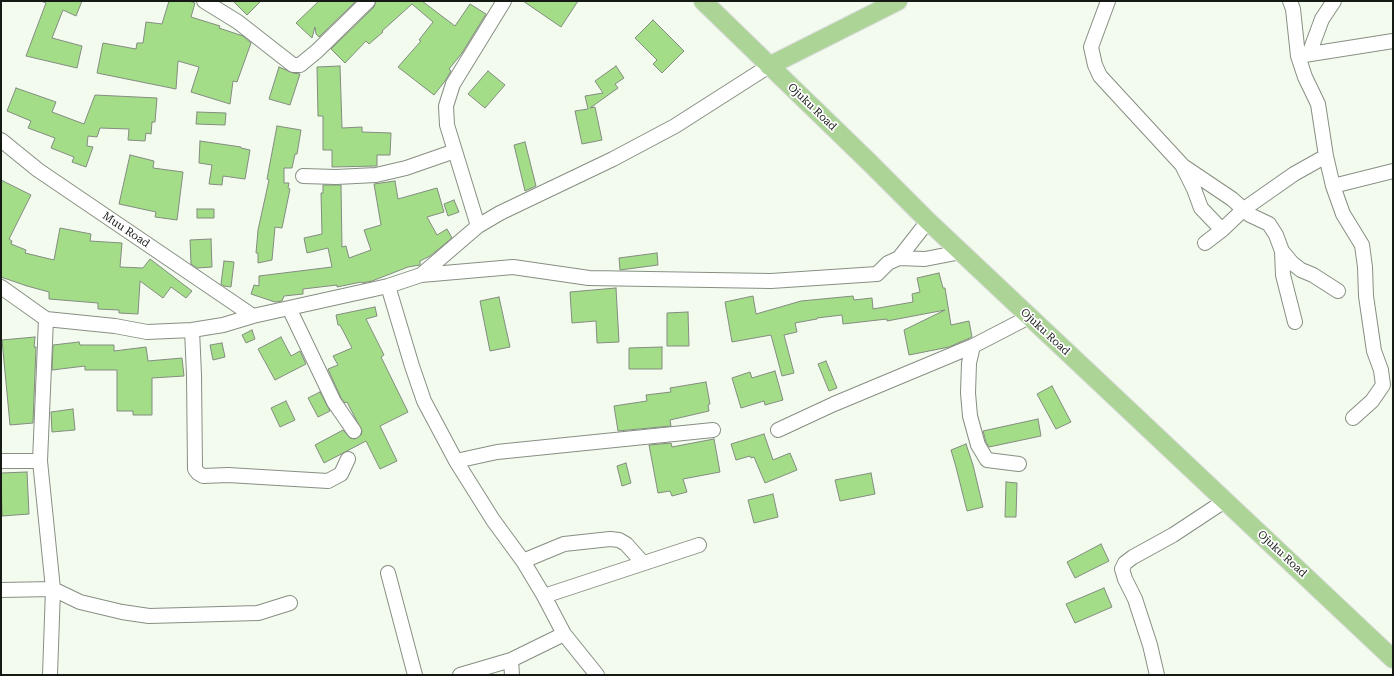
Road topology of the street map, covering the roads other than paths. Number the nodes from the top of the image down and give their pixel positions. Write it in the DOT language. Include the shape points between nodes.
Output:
graph roads {
  1 [pos="204,1"];
  2 [pos="368,1"];
  3 [pos="504,1"];
  4 [pos="703,1"];
  5 [pos="898,1"];
  6 [pos="1108,1"];
  7 [pos="1290,1"];
  8 [pos="1334,1"];
  9 [pos="1393,41"];
  10 [pos="1303,55"];
  11 [pos="769,66"];
  12 [pos="1,140"];
  13 [pos="455,151"];
  14 [pos="1326,156"];
  15 [pos="1183,166"];
  16 [pos="1393,171"];
  17 [pos="303,176"];
  18 [pos="1333,186"];
  19 [pos="1244,209"];
  20 [pos="928,221"];
  21 [pos="478,226"];
  22 [pos="1222,230"];
  23 [pos="1205,243"];
  24 [pos="1282,251"];
  25 [pos="961,252"];
  26 [pos="899,258"];
  27 [pos="421,275"];
  28 [pos="388,286"];
  29 [pos="1,287"];
  30 [pos="1338,291"];
  31 [pos="289,308"];
  32 [pos="253,316"];
  33 [pos="1029,317"];
  34 [pos="46,320"];
  35 [pos="1295,322"];
  36 [pos="192,330"];
  37 [pos="973,346"];
  38 [pos="1353,418"];
  39 [pos="713,430"];
  40 [pos="778,430"];
  41 [pos="354,431"];
  42 [pos="348,459"];
  43 [pos="1,461"];
  44 [pos="40,461"];
  45 [pos="456,461"];
  46 [pos="1019,464"];
  47 [pos="1226,500"];
  48 [pos="699,545"];
  49 [pos="523,561"];
  50 [pos="642,563"];
  51 [pos="388,573"];
  52 [pos="53,589"];
  53 [pos="1,590"];
  54 [pos="544,596"];
  55 [pos="290,604"];
  56 [pos="564,634"];
  57 [pos="1393,658"];
  58 [pos="511,660"];
  59 [pos="50,675"];
  60 [pos="415,675"];
  61 [pos="460,675"];
  62 [pos="512,675"];
  63 [pos="597,675"];
  64 [pos="1157,675"];
  1 -- 2 [label="street" via="238,22 292,65 300,65"];
  3 -- 13 [label="street" via="453,84 446,106 447,125"];
  4 -- 11 [label="main road, Ojuku Road"];
  5 -- 11 [label="main road"];
  6 -- 15 [label="street" via="1090,46 1100,76"];
  7 -- 10 [label="street"];
  8 -- 10 [label="street"];
  9 -- 10 [label="street"];
  10 -- 14 [label="street" via="1305,77 1318,104"];
  11 -- 20 [label="main road, Ojuku Road"];
  11 -- 21 [label="street" via="675,126 613,160 500,213"];
  12 -- 32 [label="street, Muu Road" via="38,170"];
  13 -- 17 [label="street" via="406,168 376,175"];
  13 -- 21 [label="street"];
  14 -- 18 [label="street"];
  14 -- 19 [label="street" via="1294,174"];
  15 -- 19 [label="street"];
  15 -- 22 [label="street" via="1201,208"];
  16 -- 18 [label="street"];
  18 -- 38 [label="street" via="1343,214 1362,245 1374,351 1382,370 1383,385 1372,401"];
  19 -- 22 [label="street"];
  19 -- 24 [label="street" via="1250,215 1269,224"];
  20 -- 25 [label="main road, Ojuku Road"];
  20 -- 26 [label="street"];
  21 -- 27 [label="street"];
  22 -- 23 [label="street"];
  24 -- 30 [label="street" via="1292,264"];
  24 -- 35 [label="street" via="1283,275"];
  25 -- 26 [label="street" via="925,259"];
  25 -- 33 [label="main road, Ojuku Road"];
  26 -- 27 [label="street" via="888,263 877,274 771,281 589,278 513,267"];
  27 -- 28 [label="street"];
  28 -- 31 [label="street"];
  28 -- 45 [label="street" via="424,402"];
  29 -- 34 [label="street"];
  31 -- 32 [label="street"];
  31 -- 41 [label="street" via="334,402"];
  32 -- 36 [label="street" via="223,325"];
  33 -- 37 [label="street"];
  33 -- 47 [label="main road, Ojuku Road"];
  34 -- 36 [label="street" via="115,326 147,332"];
  34 -- 44 [label="street"];
  36 -- 42 [label="street" via="195,468 198,473 203,476 328,481 340,474"];
  37 -- 40 [label="street"];
  37 -- 46 [label="street" via="968,363 968,393 970,416 978,445 988,460"];
  39 -- 45 [label="street" via="497,452"];
  43 -- 44 [label="street"];
  44 -- 52 [label="street"];
  45 -- 49 [label="street" via="493,520"];
  47 -- 57 [label="main road, Ojuku Road"];
  47 -- 64 [label="street" via="1173,535 1133,557 1122,569 1135,599"];
  48 -- 50 [label="street"];
  49 -- 50 [label="street" via="564,544 610,539 626,544"];
  49 -- 54 [label="street"];
  50 -- 54 [label="street"];
  51 -- 60 [label="street"];
  52 -- 53 [label="street"];
  52 -- 55 [label="street" via="80,602 149,616 258,613"];
  52 -- 59 [label="street"];
  54 -- 56 [label="street"];
  56 -- 58 [label="street"];
  56 -- 63 [label="street"];
  58 -- 61 [label="street"];
  58 -- 62 [label="street"];
}
